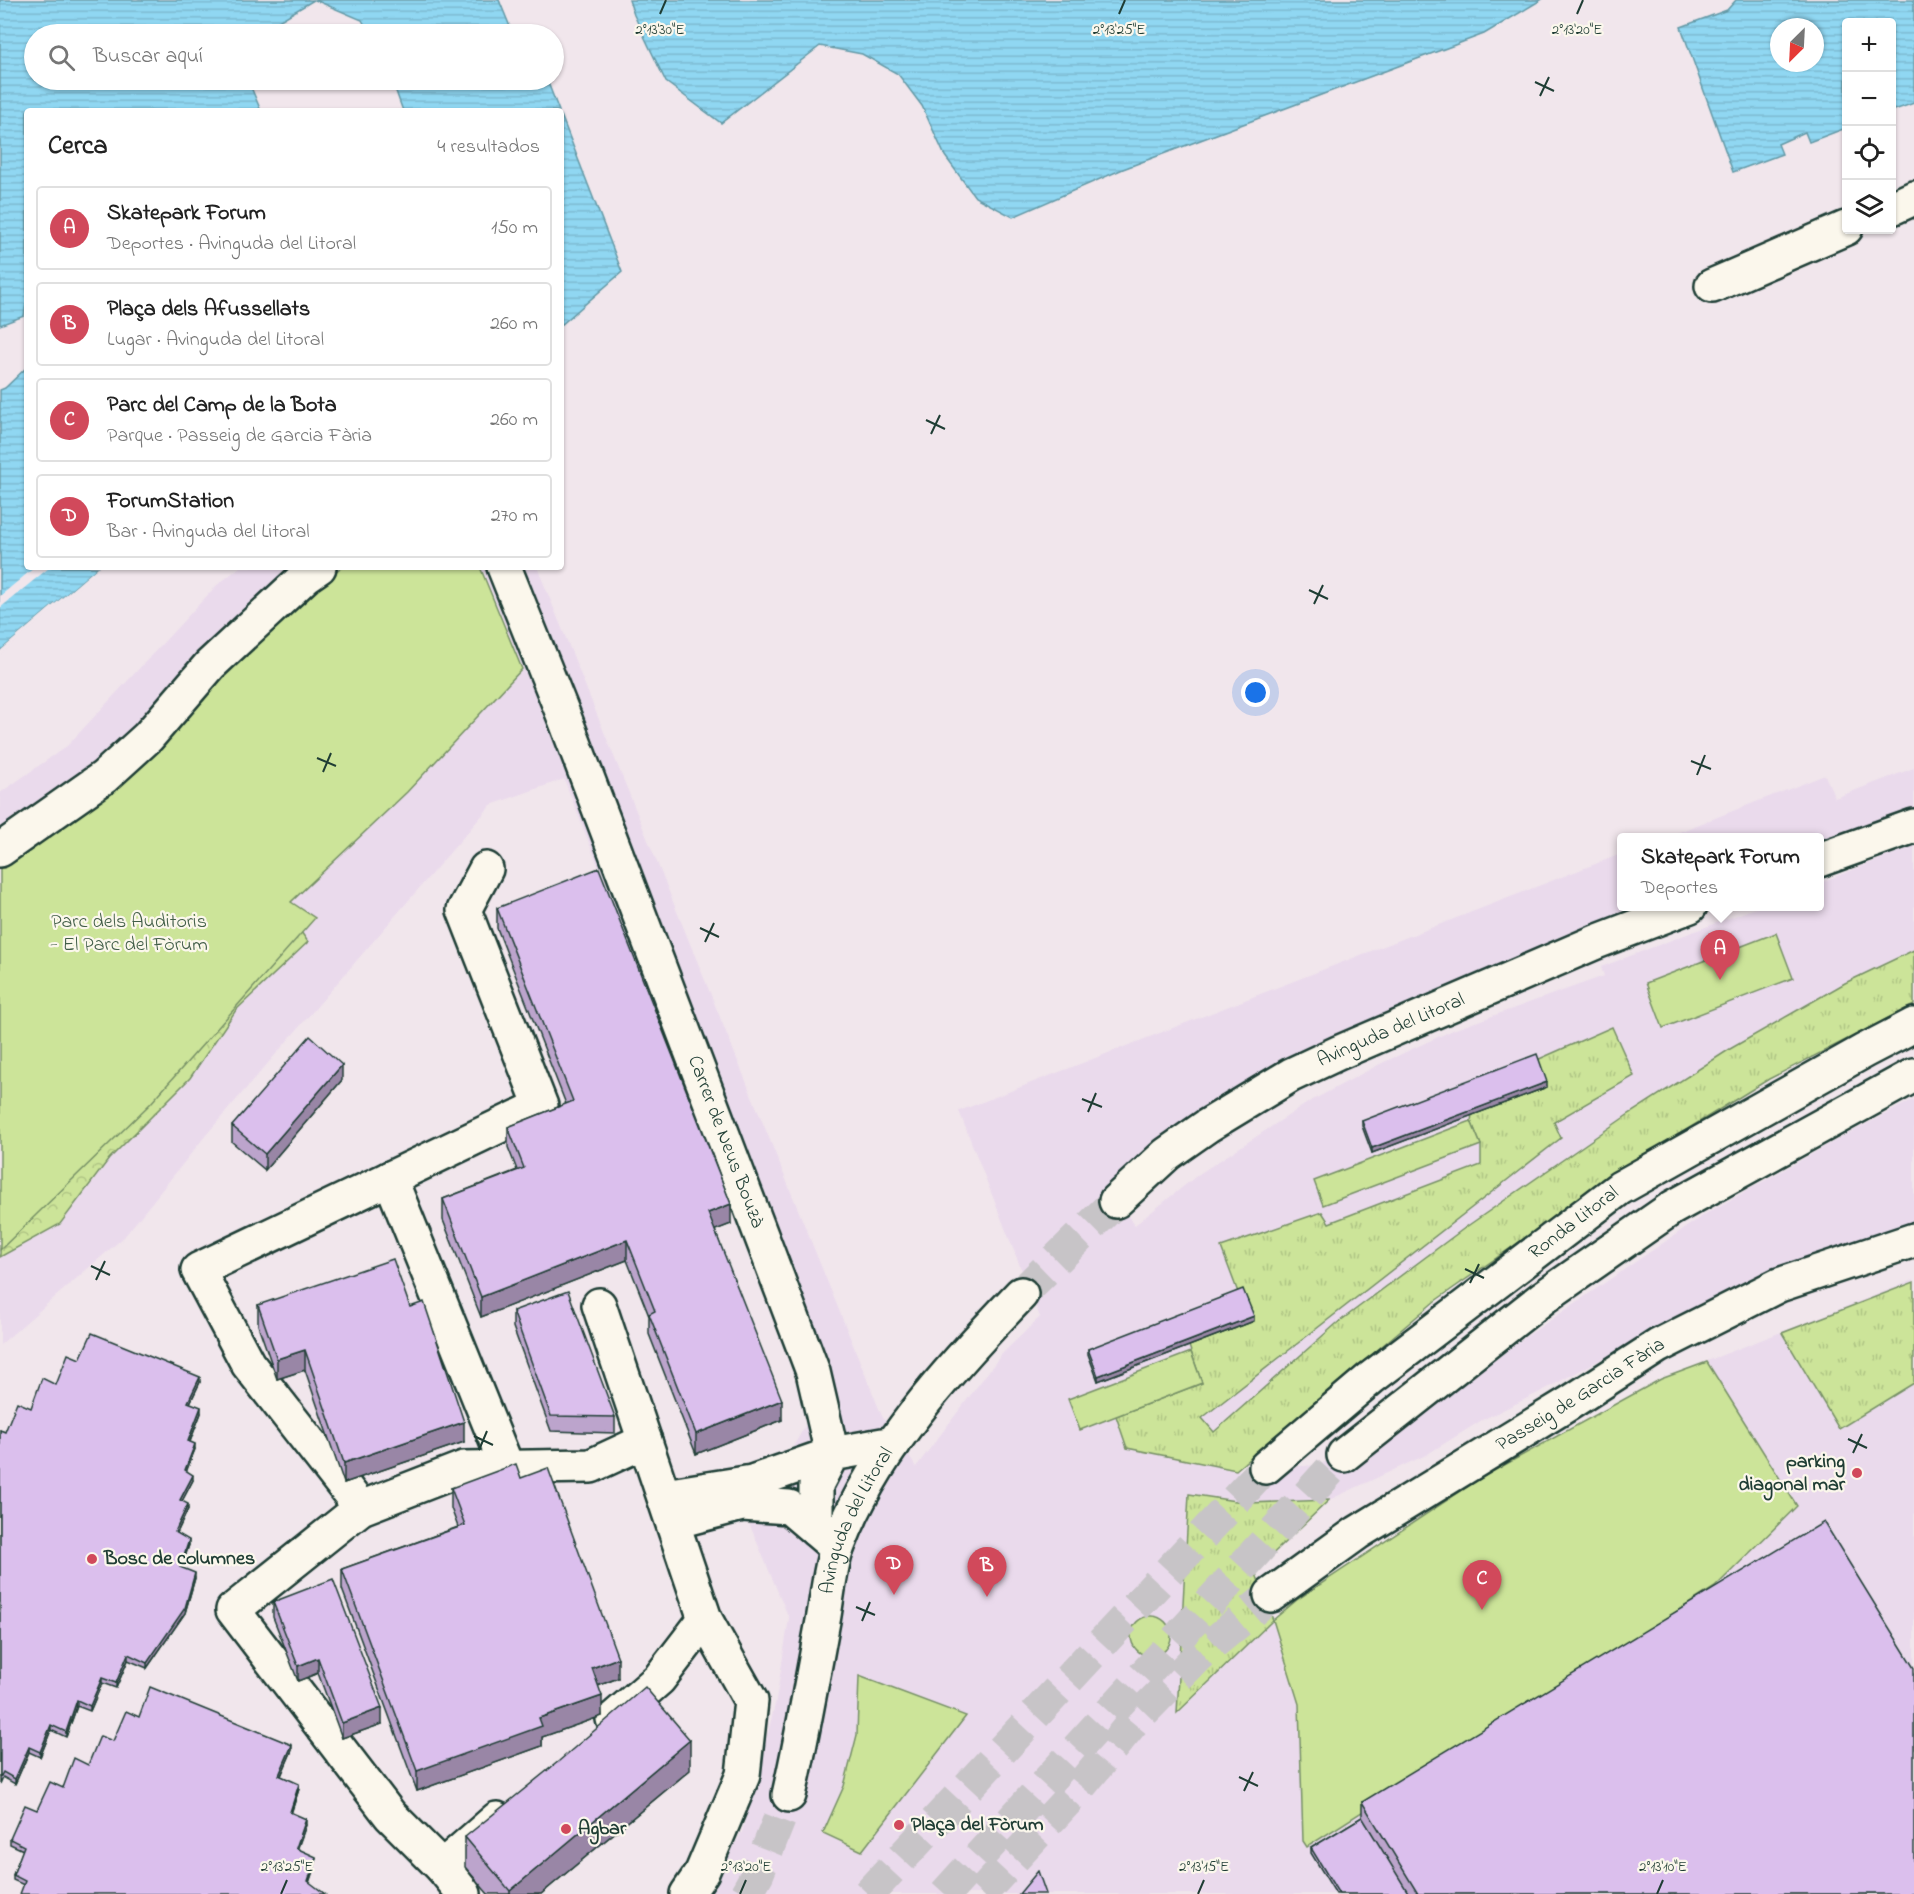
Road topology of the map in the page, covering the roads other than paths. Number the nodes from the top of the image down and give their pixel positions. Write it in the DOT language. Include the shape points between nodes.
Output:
graph roads {
  1 [pos="1914,198"];
  2 [pos="1896,206"];
  3 [pos="1842,230"];
  4 [pos="1712,286"];
  5 [pos="315,570"];
  6 [pos="505,570"];
  7 [pos="1914,826"];
  8 [pos="0,850"];
  9 [pos="1824,858"];
  10 [pos="486,869"];
  11 [pos="1677,911"];
  12 [pos="1914,1025"];
  13 [pos="1914,1075"];
  14 [pos="390,1178"];
  15 [pos="1116,1201"];
  16 [pos="1914,1240"];
  17 [pos="1021,1294"];
  18 [pos="599,1305"];
  19 [pos="645,1441"];
  20 [pos="894,1443"];
  21 [pos="832,1454"];
  22 [pos="1344,1455"];
  23 [pos="507,1467"];
  24 [pos="1266,1467"];
  25 [pos="361,1508"];
  26 [pos="668,1509"];
  27 [pos="826,1539"];
  28 [pos="1271,1595"];
  29 [pos="705,1619"];
  30 [pos="589,1740"];
  31 [pos="789,1795"];
  32 [pos="518,1802"];
  33 [pos="442,1868"];
  34 [pos="464,1894"];
  35 [pos="687,1894"];
  1 -- 2 [label="main road"];
  3 -- 4 [label="main road"];
  5 -- 8 [label="main road" via="210,665 148,737 104,777"];
  6 -- 21 [label="main road, Carrer de Neus Bouzà" via="813,1372"];
  7 -- 9 [label="main road"];
  10 -- 14 [label="main road" via="464,910 541,1106"];
  11 -- 15 [label="main road, Avinguda del Litoral" via="1586,946 1291,1075 1167,1154"];
  12 -- 24 [label="main road, Ronda Litoral" via="1620,1188 1371,1378"];
  13 -- 22 [label="main road" via="1672,1208 1544,1297"];
  14 -- 23 [label="main road"];
  14 -- 25 [label="main road" via="198,1270 248,1364"];
  16 -- 28 [label="main road, Passeig de Garcia Fària" via="1779,1285 1658,1346 1357,1533"];
  17 -- 20 [label="main road, Avinguda del Litoral" via="964,1353"];
  18 -- 19 [label="main road"];
  19 -- 23 [label="main road" via="591,1466"];
  19 -- 26 [label="main road"];
  20 -- 21 [label="main road"];
  20 -- 27 [label="main road, Avinguda del Litoral" via="861,1495"];
  21 -- 26 [label="main road"];
  21 -- 27 [label="main road" via="816,1485"];
  23 -- 25 [label="main road" via="464,1467"];
  25 -- 33 [label="main road" via="233,1610 390,1815"];
  26 -- 27 [label="main road" via="742,1504 789,1507"];
  26 -- 29 [label="main road"];
  27 -- 31 [label="main road, Avinguda del Litoral" via="805,1725"];
  29 -- 30 [label="main road" via="659,1679"];
  29 -- 35 [label="main road" via="751,1701 743,1775 702,1872"];
  32 -- 33 [label="main road"];
  33 -- 34 [label="main road"];
}
